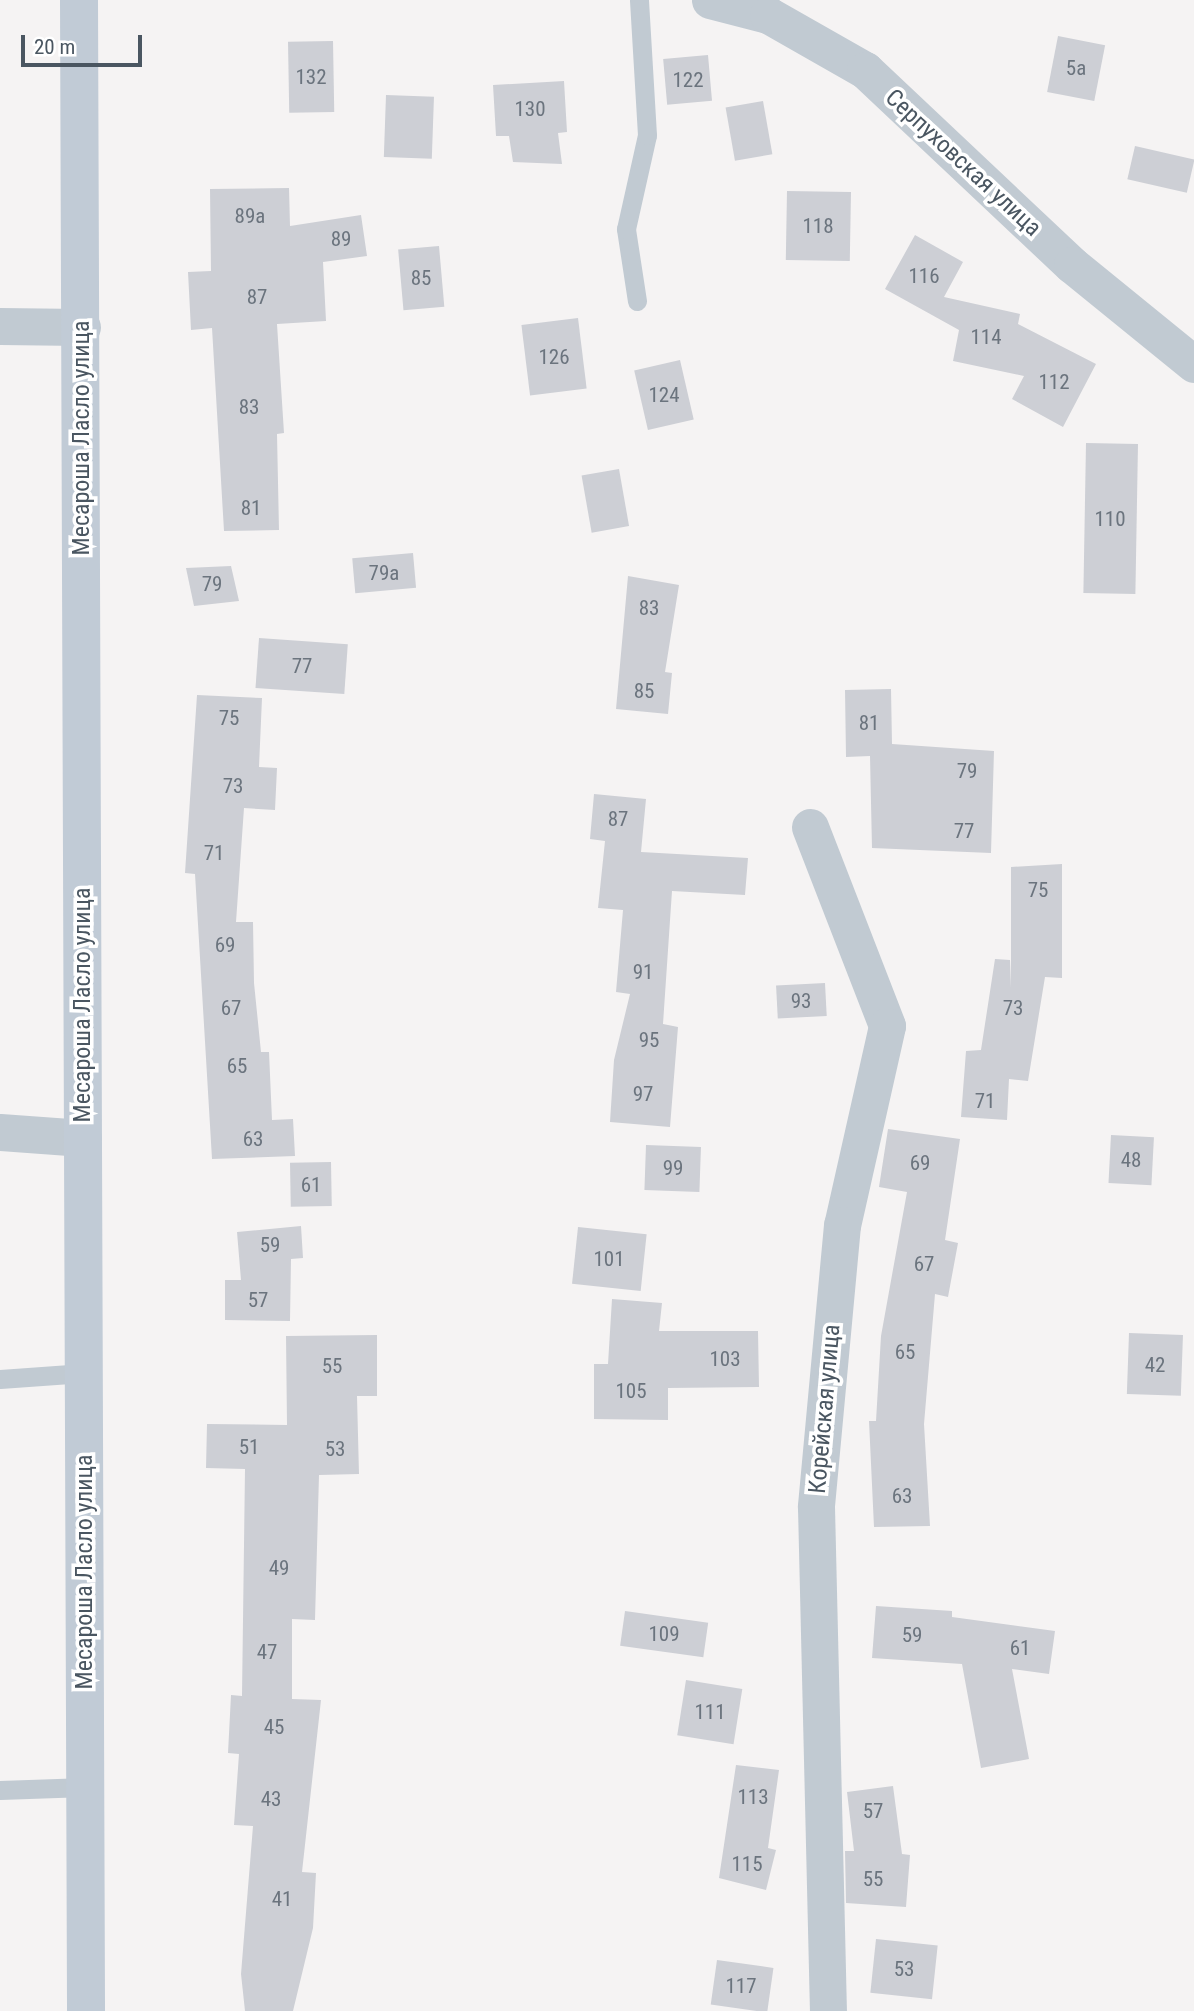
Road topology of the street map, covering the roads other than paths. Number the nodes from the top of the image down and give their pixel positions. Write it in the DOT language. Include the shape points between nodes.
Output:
graph roads {
  1 [pos="79,0"];
  2 [pos="639,0"];
  3 [pos="710,0"];
  4 [pos="637,301"];
  5 [pos="0,326"];
  6 [pos="82,327"];
  7 [pos="1194,364"];
  8 [pos="810,827"];
  9 [pos="0,1132"];
  10 [pos="83,1138"];
  11 [pos="84,1373"];
  12 [pos="0,1379"];
  13 [pos="86,1787"];
  14 [pos="0,1790"];
  15 [pos="86,2011"];
  16 [pos="828,2011"];
  1 -- 6 [label="street, Месароша Ласло улица"];
  2 -- 4 [label="lane" via="647,135 626,229"];
  3 -- 7 [label="street, Серпуховская улица" via="768,15 865,70 1072,265"];
  5 -- 6 [label="street"];
  6 -- 10 [label="street, Месароша Ласло улица"];
  8 -- 16 [label="street, Корейская улица" via="887,1026 842,1225 816,1507"];
  9 -- 10 [label="street"];
  10 -- 11 [label="street, Месароша Ласло улица"];
  11 -- 12 [label="lane"];
  11 -- 13 [label="street, Месароша Ласло улица"];
  13 -- 14 [label="lane"];
  13 -- 15 [label="street, Месароша Ласло улица"];
}
